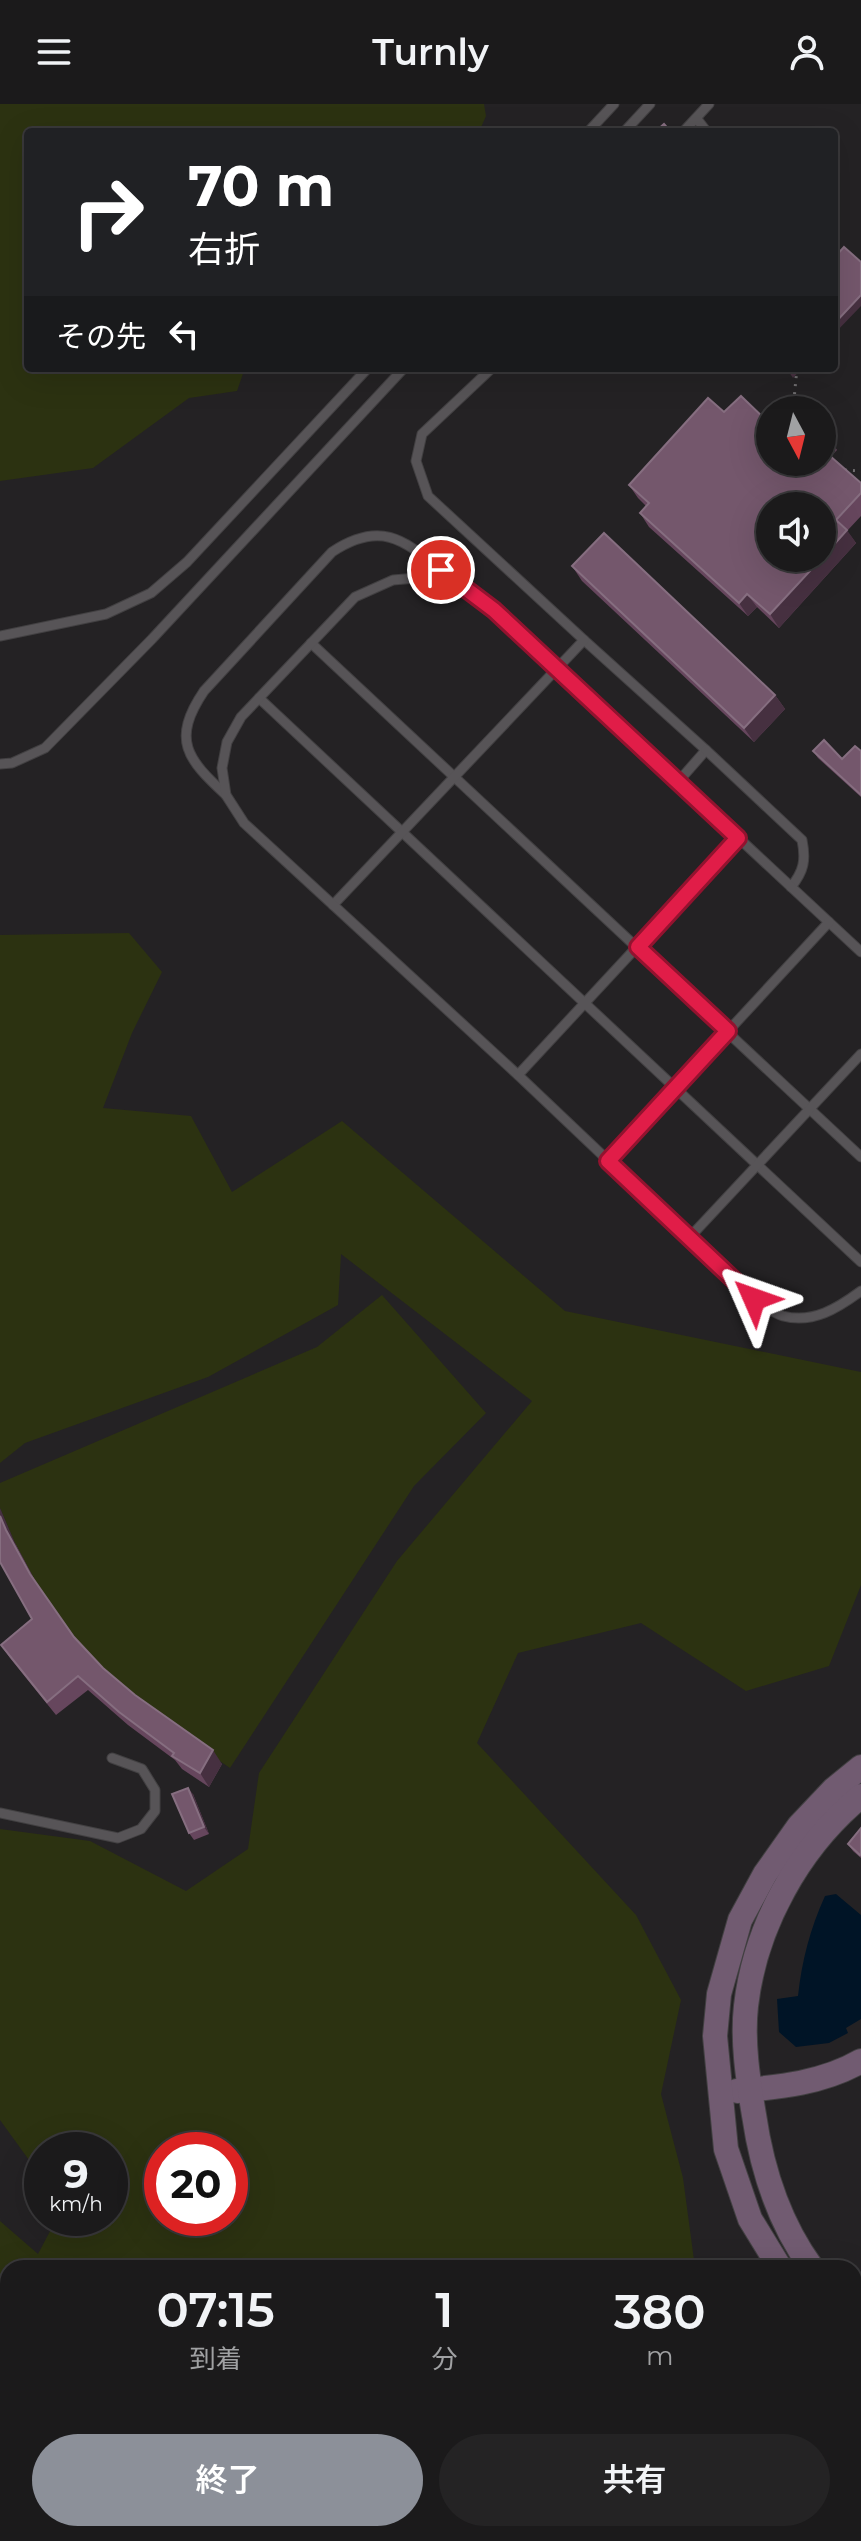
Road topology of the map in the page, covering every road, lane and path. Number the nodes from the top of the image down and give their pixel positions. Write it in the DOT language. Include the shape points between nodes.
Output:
graph roads {
  1 [pos="614,104"];
  2 [pos="650,104"];
  3 [pos="709,104"];
  4 [pos="697,119"];
  5 [pos="592,128"];
  6 [pos="628,128"];
  7 [pos="687,128"];
  8 [pos="704,128"];
  9 [pos="364,372"];
  10 [pos="400,372"];
  11 [pos="488,372"];
  12 [pos="797,372"];
  13 [pos="794,396"];
  14 [pos="861,471"];
  15 [pos="844,477"];
  16 [pos="461,586"];
  17 [pos="0,636"];
  18 [pos="584,640"];
  19 [pos="311,643"];
  20 [pos="556,667"];
  21 [pos="259,698"];
  22 [pos="706,750"];
  23 [pos="0,764"];
  24 [pos="454,776"];
  25 [pos="678,782"];
  26 [pos="226,795"];
  27 [pos="402,832"];
  28 [pos="738,838"];
  29 [pos="791,887"];
  30 [pos="333,905"];
  31 [pos="829,922"];
  32 [pos="638,947"];
  33 [pos="861,952"];
  34 [pos="585,1004"];
  35 [pos="728,1031"];
  36 [pos="861,1054"];
  37 [pos="518,1075"];
  38 [pos="675,1088"];
  39 [pos="810,1109"];
  40 [pos="861,1157"];
  41 [pos="608,1161"];
  42 [pos="757,1165"];
  43 [pos="689,1238"];
  44 [pos="861,1262"];
  45 [pos="861,1291"];
  46 [pos="112,1758"];
  47 [pos="861,1767"];
  48 [pos="861,1796"];
  49 [pos="0,1813"];
  50 [pos="861,2061"];
  51 [pos="750,2090"];
  52 [pos="719,2093"];
  53 [pos="775,2260"];
  54 [pos="808,2260"];
  1 -- 5 [label="lane"];
  2 -- 6 [label="lane"];
  3 -- 4 [label="lane"];
  4 -- 7 [label="lane"];
  4 -- 8 [label="lane"];
  9 -- 17 [label="lane" via="187,562 151,593 106,614"];
  10 -- 23 [label="lane" via="45,748"];
  11 -- 18 [label="lane" via="422,434 416,461 428,496"];
  12 -- 13 [label="path"];
  14 -- 15 [label="path" via="836,470"];
  16 -- 19 [label="lane" via="428,577 393,580 355,597"];
  16 -- 20 [label="lane"];
  16 -- 26 [label="lane" via="399,539 376,535 349,541 332,552 191,711 185,728 195,767"];
  18 -- 20 [label="lane"];
  18 -- 22 [label="lane"];
  19 -- 21 [label="lane"];
  19 -- 24 [label="lane"];
  20 -- 24 [label="lane"];
  20 -- 25 [label="lane"];
  21 -- 26 [label="lane" via="227,742 222,768"];
  21 -- 27 [label="lane"];
  22 -- 25 [label="lane"];
  22 -- 29 [label="lane" via="802,840 803,872"];
  24 -- 27 [label="lane"];
  24 -- 32 [label="lane"];
  25 -- 28 [label="lane"];
  26 -- 30 [label="lane" via="244,823"];
  27 -- 30 [label="lane"];
  27 -- 34 [label="lane"];
  28 -- 29 [label="lane"];
  28 -- 32 [label="lane"];
  29 -- 31 [label="lane"];
  30 -- 37 [label="lane"];
  31 -- 33 [label="lane"];
  31 -- 35 [label="lane"];
  32 -- 34 [label="lane"];
  32 -- 35 [label="lane"];
  34 -- 37 [label="lane"];
  34 -- 38 [label="lane"];
  35 -- 38 [label="lane"];
  35 -- 39 [label="lane"];
  36 -- 39 [label="lane"];
  37 -- 41 [label="lane"];
  38 -- 41 [label="lane"];
  38 -- 42 [label="lane"];
  39 -- 40 [label="lane"];
  39 -- 42 [label="lane"];
  41 -- 43 [label="lane"];
  42 -- 43 [label="lane"];
  42 -- 44 [label="lane"];
  43 -- 45 [label="lane" via="754,1299 782,1316 810,1318 838,1309"];
  46 -- 49 [label="lane" via="142,1769 155,1790 155,1811 141,1829 118,1838"];
  47 -- 52 [label="street" via="799,1826 740,1920 719,1994"];
  48 -- 51 [label="street" via="807,1852 780,1897 759,1948 746,2005"];
  50 -- 51 [label="street" via="825,2077"];
  51 -- 52 [label="street"];
  51 -- 54 [label="street" via="766,2178"];
  52 -- 53 [label="street" via="726,2149 738,2188"];
}
